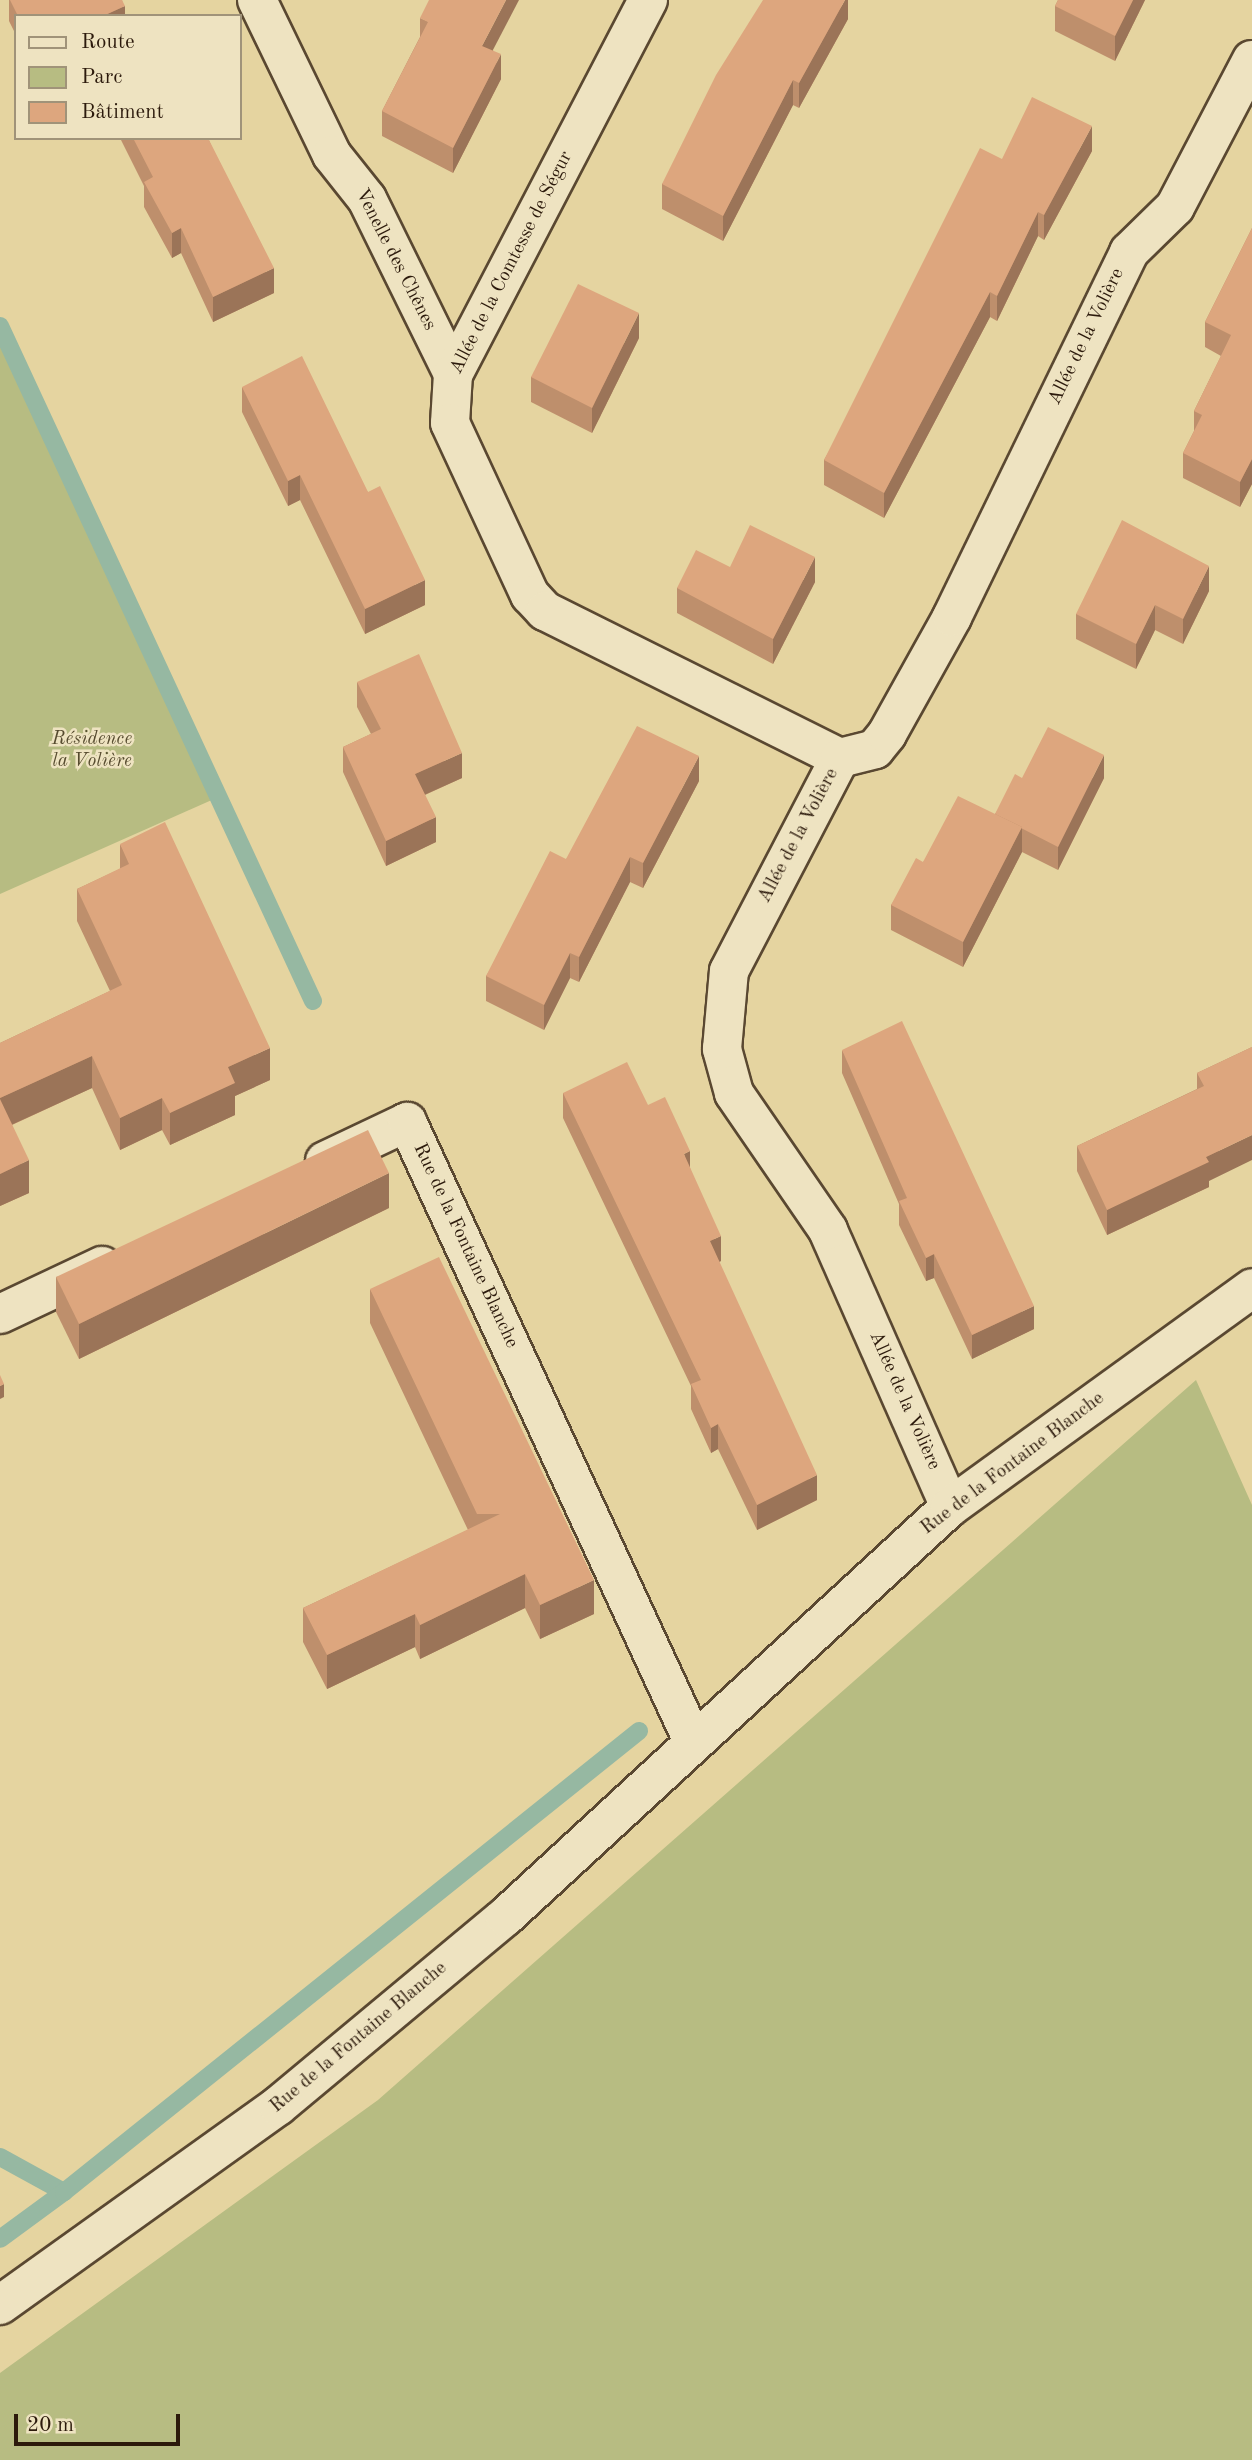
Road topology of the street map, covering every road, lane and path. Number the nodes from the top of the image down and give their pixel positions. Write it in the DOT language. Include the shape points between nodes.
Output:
graph roads {
  1 [pos="257,0"];
  2 [pos="648,0"];
  3 [pos="1252,60"];
  4 [pos="453,374"];
  5 [pos="840,758"];
  6 [pos="296,1174"];
  7 [pos="135,1250"];
  8 [pos="1252,1288"];
  9 [pos="0,1314"];
  10 [pos="950,1507"];
  11 [pos="693,1741"];
  12 [pos="0,2305"];
  1 -- 4 [label="street, Venelle des Chênes" via="332,155 367,199"];
  2 -- 4 [label="street, Allée de la Comtesse de Ségur"];
  3 -- 5 [label="street, Allée de la Volière" via="1175,206 1129,252 952,617 887,734 875,749"];
  4 -- 5 [label="street, Allée de la Comtesse de Ségur" via="450,423 530,595 545,611"];
  5 -- 10 [label="street, Allée de la Volière" via="729,971 722,1049 734,1093 755,1132 828,1230"];
  6 -- 11 [label="street, Rue de la Fontaine Blanche" via="407,1122"];
  7 -- 9 [label="street"];
  8 -- 10 [label="street, Rue de la Fontaine Blanche"];
  10 -- 11 [label="street, Rue de la Fontaine Blanche"];
  11 -- 12 [label="street, Rue de la Fontaine Blanche" via="505,1917 278,2106"];
}
